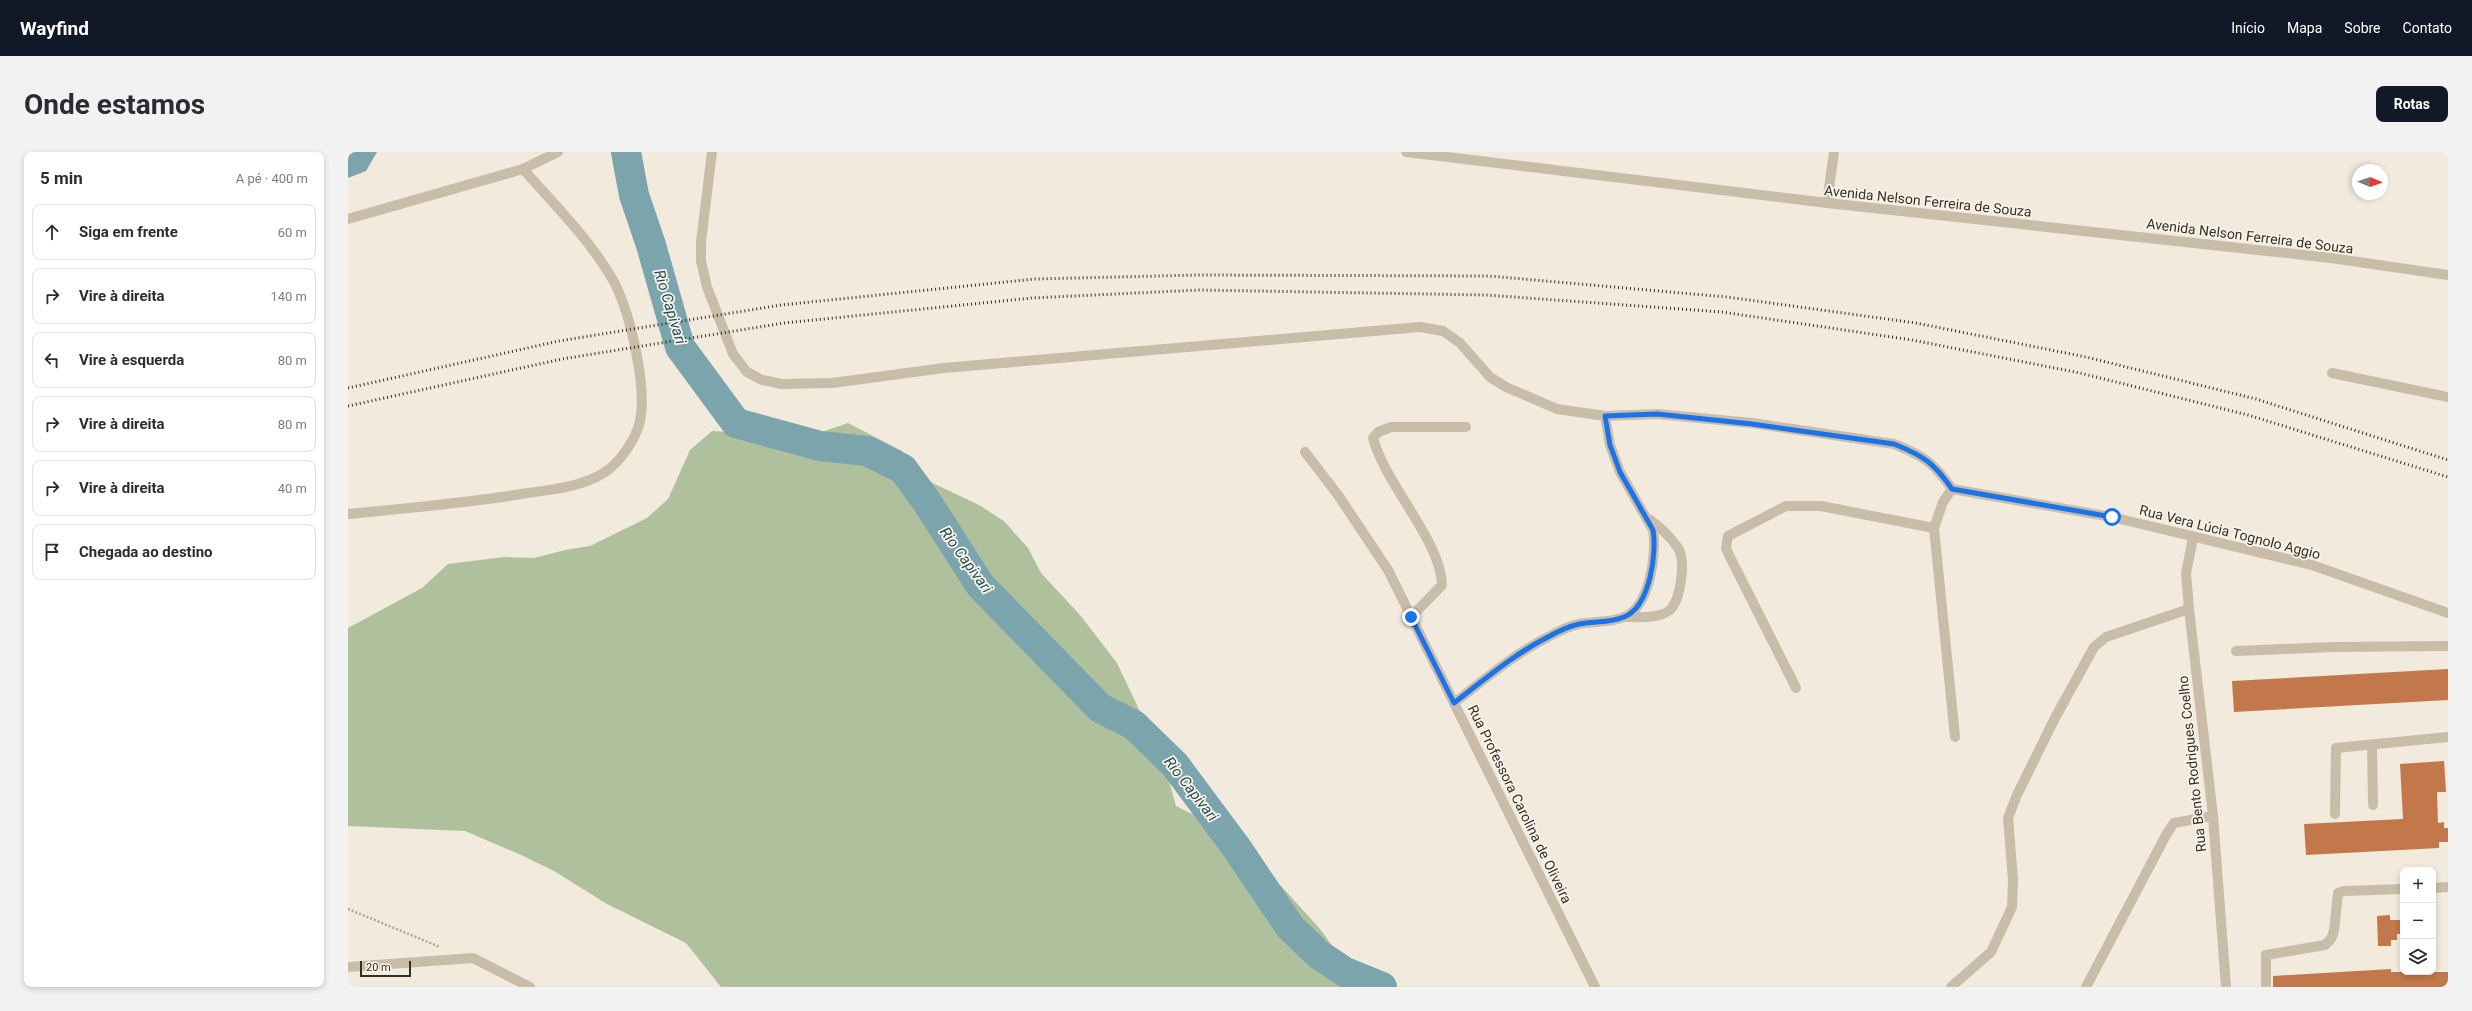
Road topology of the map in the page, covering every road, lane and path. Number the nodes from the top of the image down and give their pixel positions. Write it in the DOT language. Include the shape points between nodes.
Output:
graph roads {
  1 [pos="558,152"];
  2 [pos="712,152"];
  3 [pos="1406,152"];
  4 [pos="1834,152"];
  5 [pos="523,169"];
  6 [pos="1827,204"];
  7 [pos="348,219"];
  8 [pos="2448,275"];
  9 [pos="2332,373"];
  10 [pos="2448,396"];
  11 [pos="1605,416"];
  12 [pos="1466,427"];
  13 [pos="1305,452"];
  14 [pos="1952,489"];
  15 [pos="348,514"];
  16 [pos="1649,519"];
  17 [pos="1934,528"];
  18 [pos="2193,538"];
  19 [pos="2189,609"];
  20 [pos="2448,613"];
  21 [pos="1411,617"];
  22 [pos="1625,617"];
  23 [pos="2448,646"];
  24 [pos="2236,651"];
  25 [pos="1796,688"];
  26 [pos="1454,703"];
  27 [pos="1955,737"];
  28 [pos="2448,737"];
  29 [pos="2372,745"];
  30 [pos="2374,805"];
  31 [pos="2335,814"];
  32 [pos="2213,816"];
  33 [pos="2448,887"];
  34 [pos="2436,888"];
  35 [pos="2400,889"];
  36 [pos="348,909"];
  37 [pos="444,948"];
  38 [pos="348,967"];
  39 [pos="530,987"];
  40 [pos="1595,987"];
  41 [pos="1951,987"];
  42 [pos="2086,987"];
  43 [pos="2226,987"];
  44 [pos="2266,987"];
  1 -- 5 [label="street"];
  2 -- 11 [label="street" via="701,261 707,287 733,354 747,372 762,380 782,384 832,383 944,368 1420,327 1444,331 1460,343 1490,377 1506,387 1557,409"];
  3 -- 6 [label="street, Avenida Nelson Ferreira de Souza"];
  4 -- 6 [label="street"];
  5 -- 7 [label="street"];
  5 -- 15 [label="street" via="595,254 614,282 625,308 640,368 638,428 624,453 605,472 577,485 488,500"];
  6 -- 8 [label="street, Avenida Nelson Ferreira de Souza" via="2330,258"];
  9 -- 10 [label="street"];
  11 -- 14 [label="street" via="1657,414 1752,424 1894,444 1912,451 1937,467"];
  11 -- 16 [label="street" via="1610,445 1620,472"];
  12 -- 21 [label="street" via="1390,427 1378,432 1373,438 1386,469 1430,547 1440,570 1442,585"];
  13 -- 21 [label="street, Rua Professora Carolina de Oliveira" via="1338,495 1388,570"];
  14 -- 17 [label="street" via="1943,502"];
  14 -- 18 [label="street, Rua Vera Lúcia Tognolo Aggio" via="2112,517"];
  16 -- 22 [label="street" via="1655,540 1649,583 1639,605"];
  16 -- 22 [label="street" via="1662,529 1679,549 1682,569 1680,589 1671,609 1658,616"];
  17 -- 25 [label="street" via="1821,506 1802,505 1786,506 1728,536 1726,548 1729,556"];
  17 -- 27 [label="street"];
  18 -- 19 [label="street, Rua Bento Rodrigues Coelho" via="2186,573"];
  18 -- 20 [label="street, Rua Vera Lúcia Tognolo Aggio" via="2312,565"];
  19 -- 32 [label="street, Rua Bento Rodrigues Coelho"];
  19 -- 41 [label="street" via="2106,637 2094,647 2055,718 2008,818 2013,880 2012,908 1991,952"];
  21 -- 26 [label="street, Rua Professora Carolina de Oliveira"];
  22 -- 26 [label="street" via="1577,624 1548,637 1505,663"];
  23 -- 24 [label="street"];
  26 -- 40 [label="street, Rua Professora Carolina de Oliveira"];
  28 -- 29 [label="street"];
  29 -- 30 [label="street"];
  29 -- 31 [label="street" via="2336,748"];
  32 -- 42 [label="street" via="2174,823"];
  32 -- 43 [label="street, Rua Bento Rodrigues Coelho"];
  33 -- 34 [label="street"];
  35 -- 44 [label="street" via="2338,893 2331,939 2325,945 2266,954"];
  36 -- 37 [label="path"];
  38 -- 39 [label="street" via="473,958"];
}
